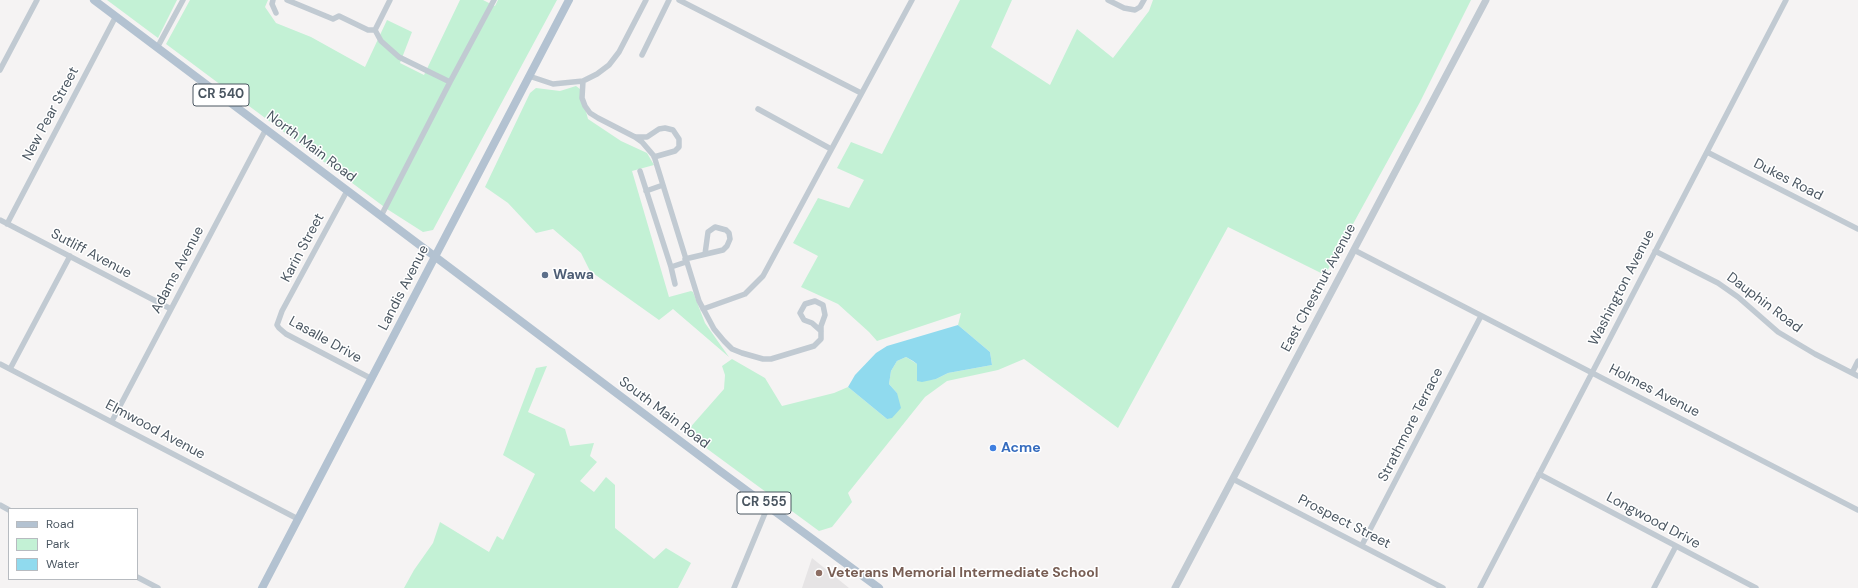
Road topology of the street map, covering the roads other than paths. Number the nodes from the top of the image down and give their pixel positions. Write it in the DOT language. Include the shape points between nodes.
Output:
graph roads {
  1 [pos="36,0"];
  2 [pos="94,0"];
  3 [pos="183,0"];
  4 [pos="273,0"];
  5 [pos="286,0"];
  6 [pos="390,0"];
  7 [pos="494,0"];
  8 [pos="569,0"];
  9 [pos="646,0"];
  10 [pos="669,0"];
  11 [pos="679,0"];
  12 [pos="912,0"];
  13 [pos="1108,0"];
  14 [pos="1144,0"];
  15 [pos="1486,0"];
  16 [pos="1786,0"];
  17 [pos="276,13"];
  18 [pos="116,16"];
  19 [pos="374,30"];
  20 [pos="158,48"];
  21 [pos="642,54"];
  22 [pos="0,70"];
  23 [pos="529,76"];
  24 [pos="583,81"];
  25 [pos="450,82"];
  26 [pos="861,93"];
  27 [pos="758,109"];
  28 [pos="266,129"];
  29 [pos="635,137"];
  30 [pos="831,149"];
  31 [pos="1707,152"];
  32 [pos="654,157"];
  33 [pos="640,171"];
  34 [pos="663,185"];
  35 [pos="347,191"];
  36 [pos="646,191"];
  37 [pos="381,216"];
  38 [pos="0,220"];
  39 [pos="7,224"];
  40 [pos="1858,229"];
  41 [pos="1354,250"];
  42 [pos="1655,251"];
  43 [pos="705,254"];
  44 [pos="70,256"];
  45 [pos="435,256"];
  46 [pos="686,261"];
  47 [pos="671,268"];
  48 [pos="675,284"];
  49 [pos="171,309"];
  50 [pos="703,309"];
  51 [pos="280,316"];
  52 [pos="1481,316"];
  53 [pos="821,331"];
  54 [pos="1858,361"];
  55 [pos="0,364"];
  56 [pos="10,370"];
  57 [pos="1592,372"];
  58 [pos="1852,373"];
  59 [pos="1858,376"];
  60 [pos="372,379"];
  61 [pos="112,422"];
  62 [pos="1539,474"];
  63 [pos="1232,479"];
  64 [pos="768,506"];
  65 [pos="1858,510"];
  66 [pos="298,519"];
  67 [pos="1362,545"];
  68 [pos="1676,546"];
  69 [pos="138,578"];
  70 [pos="158,588"];
  71 [pos="262,588"];
  72 [pos="734,588"];
  73 [pos="879,588"];
  74 [pos="1175,588"];
  75 [pos="1443,588"];
  76 [pos="1480,588"];
  77 [pos="1654,588"];
  78 [pos="1756,588"];
  1 -- 22 [label="street"];
  2 -- 18 [label="main road, North Main Road / CR 540"];
  3 -- 20 [label="street"];
  4 -- 17 [label="street"];
  5 -- 19 [label="street" via="333,19 339,16 368,30"];
  6 -- 19 [label="street"];
  7 -- 25 [label="street"];
  8 -- 23 [label="main road, Landis Avenue"];
  9 -- 24 [label="street" via="619,52 609,65"];
  10 -- 21 [label="street"];
  11 -- 26 [label="street"];
  12 -- 26 [label="street"];
  13 -- 14 [label="street" via="1135,10"];
  15 -- 41 [label="street, East Chestnut Avenue"];
  16 -- 31 [label="street, Washington Avenue"];
  18 -- 20 [label="main road, North Main Road / CR 540"];
  18 -- 39 [label="street, New Pear Street"];
  19 -- 25 [label="street" via="381,41 399,57"];
  20 -- 28 [label="main road, North Main Road / CR 540"];
  23 -- 24 [label="street" via="554,84"];
  23 -- 45 [label="main road, Landis Avenue"];
  24 -- 29 [label="street" via="582,98 590,113"];
  25 -- 37 [label="street"];
  26 -- 30 [label="street"];
  27 -- 30 [label="street"];
  28 -- 35 [label="main road, North Main Road / CR 540"];
  28 -- 49 [label="street, Adams Avenue"];
  29 -- 32 [label="street"];
  29 -- 32 [label="street" via="647,137 659,129 673,130 679,138 678,147 675,151"];
  30 -- 50 [label="street" via="760,280 744,294"];
  31 -- 40 [label="street, Dukes Road"];
  31 -- 42 [label="street, Washington Avenue"];
  32 -- 34 [label="street"];
  33 -- 36 [label="street"];
  34 -- 36 [label="street"];
  34 -- 46 [label="street"];
  35 -- 37 [label="main road, North Main Road / CR 540"];
  35 -- 51 [label="street, Karin Street"];
  36 -- 47 [label="street"];
  37 -- 45 [label="main road, North Main Road / CR 540"];
  38 -- 39 [label="street, Sutliff Avenue"];
  39 -- 44 [label="street, Sutliff Avenue"];
  41 -- 52 [label="street, Holmes Avenue"];
  41 -- 63 [label="street, East Chestnut Avenue"];
  42 -- 57 [label="street, Washington Avenue"];
  42 -- 58 [label="street, Dauphin Road" via="1718,283 1778,332"];
  43 -- 43 [label="street" via="723,250 730,239 729,233 715,227 708,232"];
  43 -- 46 [label="street"];
  44 -- 49 [label="street, Sutliff Avenue"];
  44 -- 56 [label="street"];
  45 -- 60 [label="main road, Landis Avenue"];
  45 -- 64 [label="main road, South Main Road / CR 555"];
  46 -- 47 [label="street"];
  46 -- 50 [label="street"];
  47 -- 48 [label="street"];
  49 -- 61 [label="street, Adams Avenue"];
  50 -- 53 [label="street" via="714,329 732,349 762,359 772,359 814,346 821,339"];
  51 -- 60 [label="street, Lasalle Drive" via="277,325 282,331"];
  52 -- 57 [label="street, Holmes Avenue"];
  52 -- 67 [label="street, Strathmore Terrace"];
  53 -- 53 [label="street" via="825,309 818,302 805,304 800,310 801,316"];
  54 -- 58 [label="street"];
  55 -- 56 [label="street, Elmwood Avenue"];
  56 -- 61 [label="street, Elmwood Avenue"];
  57 -- 62 [label="street, Washington Avenue"];
  57 -- 65 [label="street, Holmes Avenue"];
  58 -- 59 [label="street, Dauphin Road"];
  60 -- 66 [label="main road, Landis Avenue"];
  61 -- 66 [label="street, Elmwood Avenue"];
  62 -- 68 [label="street, Longwood Drive"];
  62 -- 76 [label="street, Washington Avenue"];
  63 -- 67 [label="street, Prospect Street"];
  63 -- 74 [label="street, East Chestnut Avenue"];
  64 -- 72 [label="street"];
  64 -- 73 [label="main road, South Main Road / CR 555"];
  66 -- 71 [label="main road, Landis Avenue"];
  67 -- 75 [label="street, Prospect Street"];
  68 -- 77 [label="street"];
  68 -- 78 [label="street, Longwood Drive"];
  69 -- 70 [label="street"];
}
